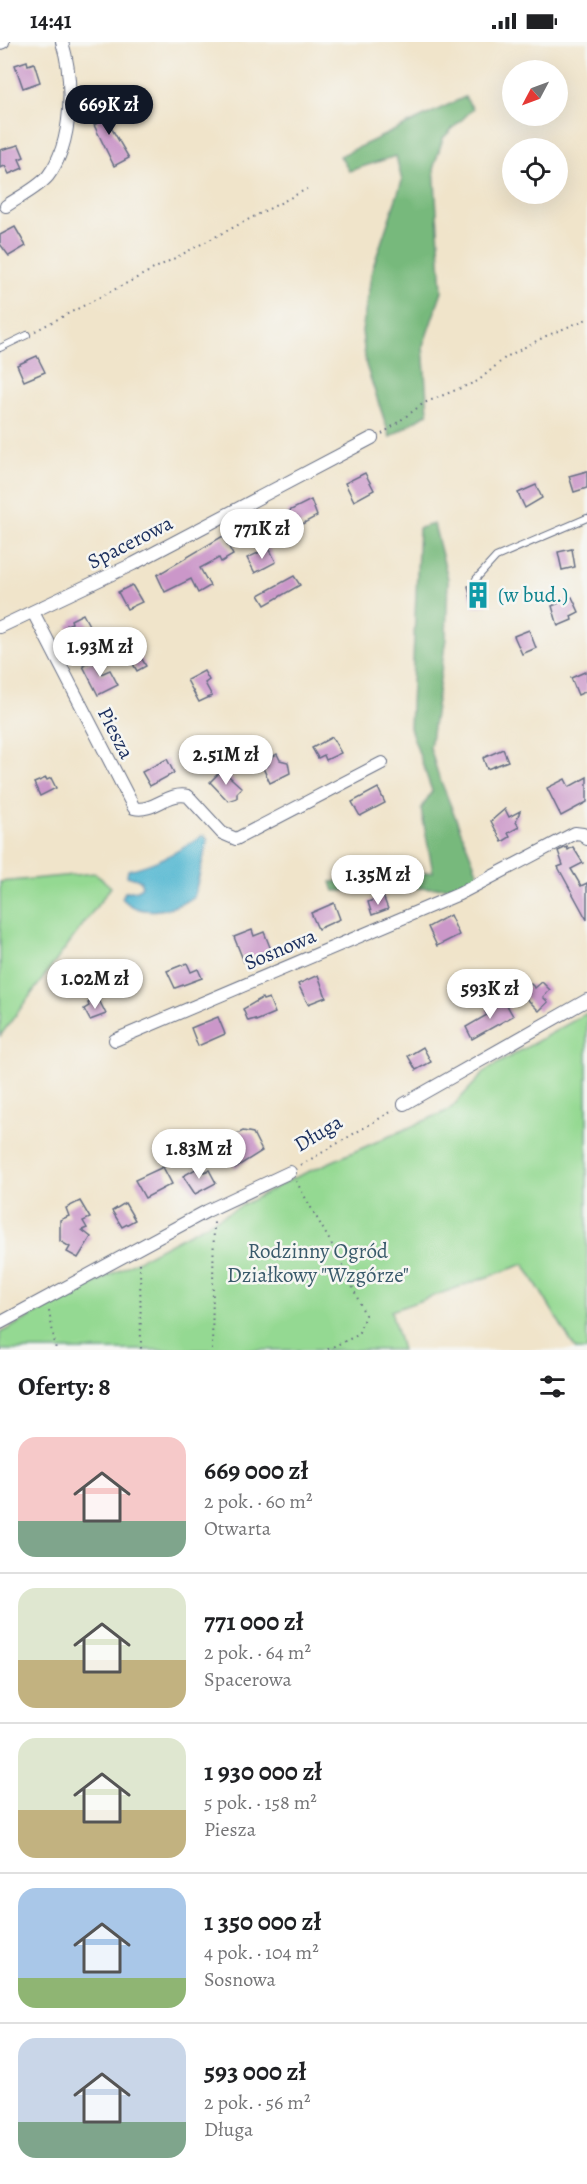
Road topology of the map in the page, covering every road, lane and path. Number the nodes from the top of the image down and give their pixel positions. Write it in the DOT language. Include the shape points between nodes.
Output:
graph roads {
  1 [pos="62,42"];
  2 [pos="307,189"];
  3 [pos="6,206"];
  4 [pos="587,319"];
  5 [pos="27,335"];
  6 [pos="0,348"];
  7 [pos="372,438"];
  8 [pos="587,518"];
  9 [pos="476,579"];
  10 [pos="33,612"];
  11 [pos="0,627"];
  12 [pos="381,764"];
  13 [pos="587,839"];
  14 [pos="587,1000"];
  15 [pos="115,1040"];
  16 [pos="404,1104"];
  17 [pos="290,1172"];
  18 [pos="207,1211"];
  19 [pos="140,1263"];
  20 [pos="45,1298"];
  21 [pos="0,1323"];
  22 [pos="56,1350"];
  23 [pos="141,1350"];
  24 [pos="212,1350"];
  25 [pos="326,1350"];
  1 -- 3 [label="street" via="68,68 68,115 60,157 46,178"];
  2 -- 5 [label="path"];
  4 -- 7 [label="path" via="513,353 478,381 424,403 382,435"];
  5 -- 6 [label="lane"];
  7 -- 10 [label="street, Spacerowa"];
  8 -- 9 [label="lane" via="496,557"];
  10 -- 11 [label="street, Spacerowa"];
  10 -- 12 [label="street, Piesza" via="134,808 144,809 173,796 188,796 222,833 236,839"];
  13 -- 15 [label="street, Sosnowa" via="575,833 459,894"];
  14 -- 16 [label="street"];
  16 -- 17 [label="path, Długa"];
  17 -- 18 [label="street, Długa"];
  17 -- 25 [label="path" via="340,1260 365,1315 358,1335"];
  18 -- 20 [label="street, Długa"];
  18 -- 24 [label="path" via="215,1221"];
  19 -- 23 [label="path"];
  20 -- 21 [label="street, Długa"];
  20 -- 22 [label="path"];
}
